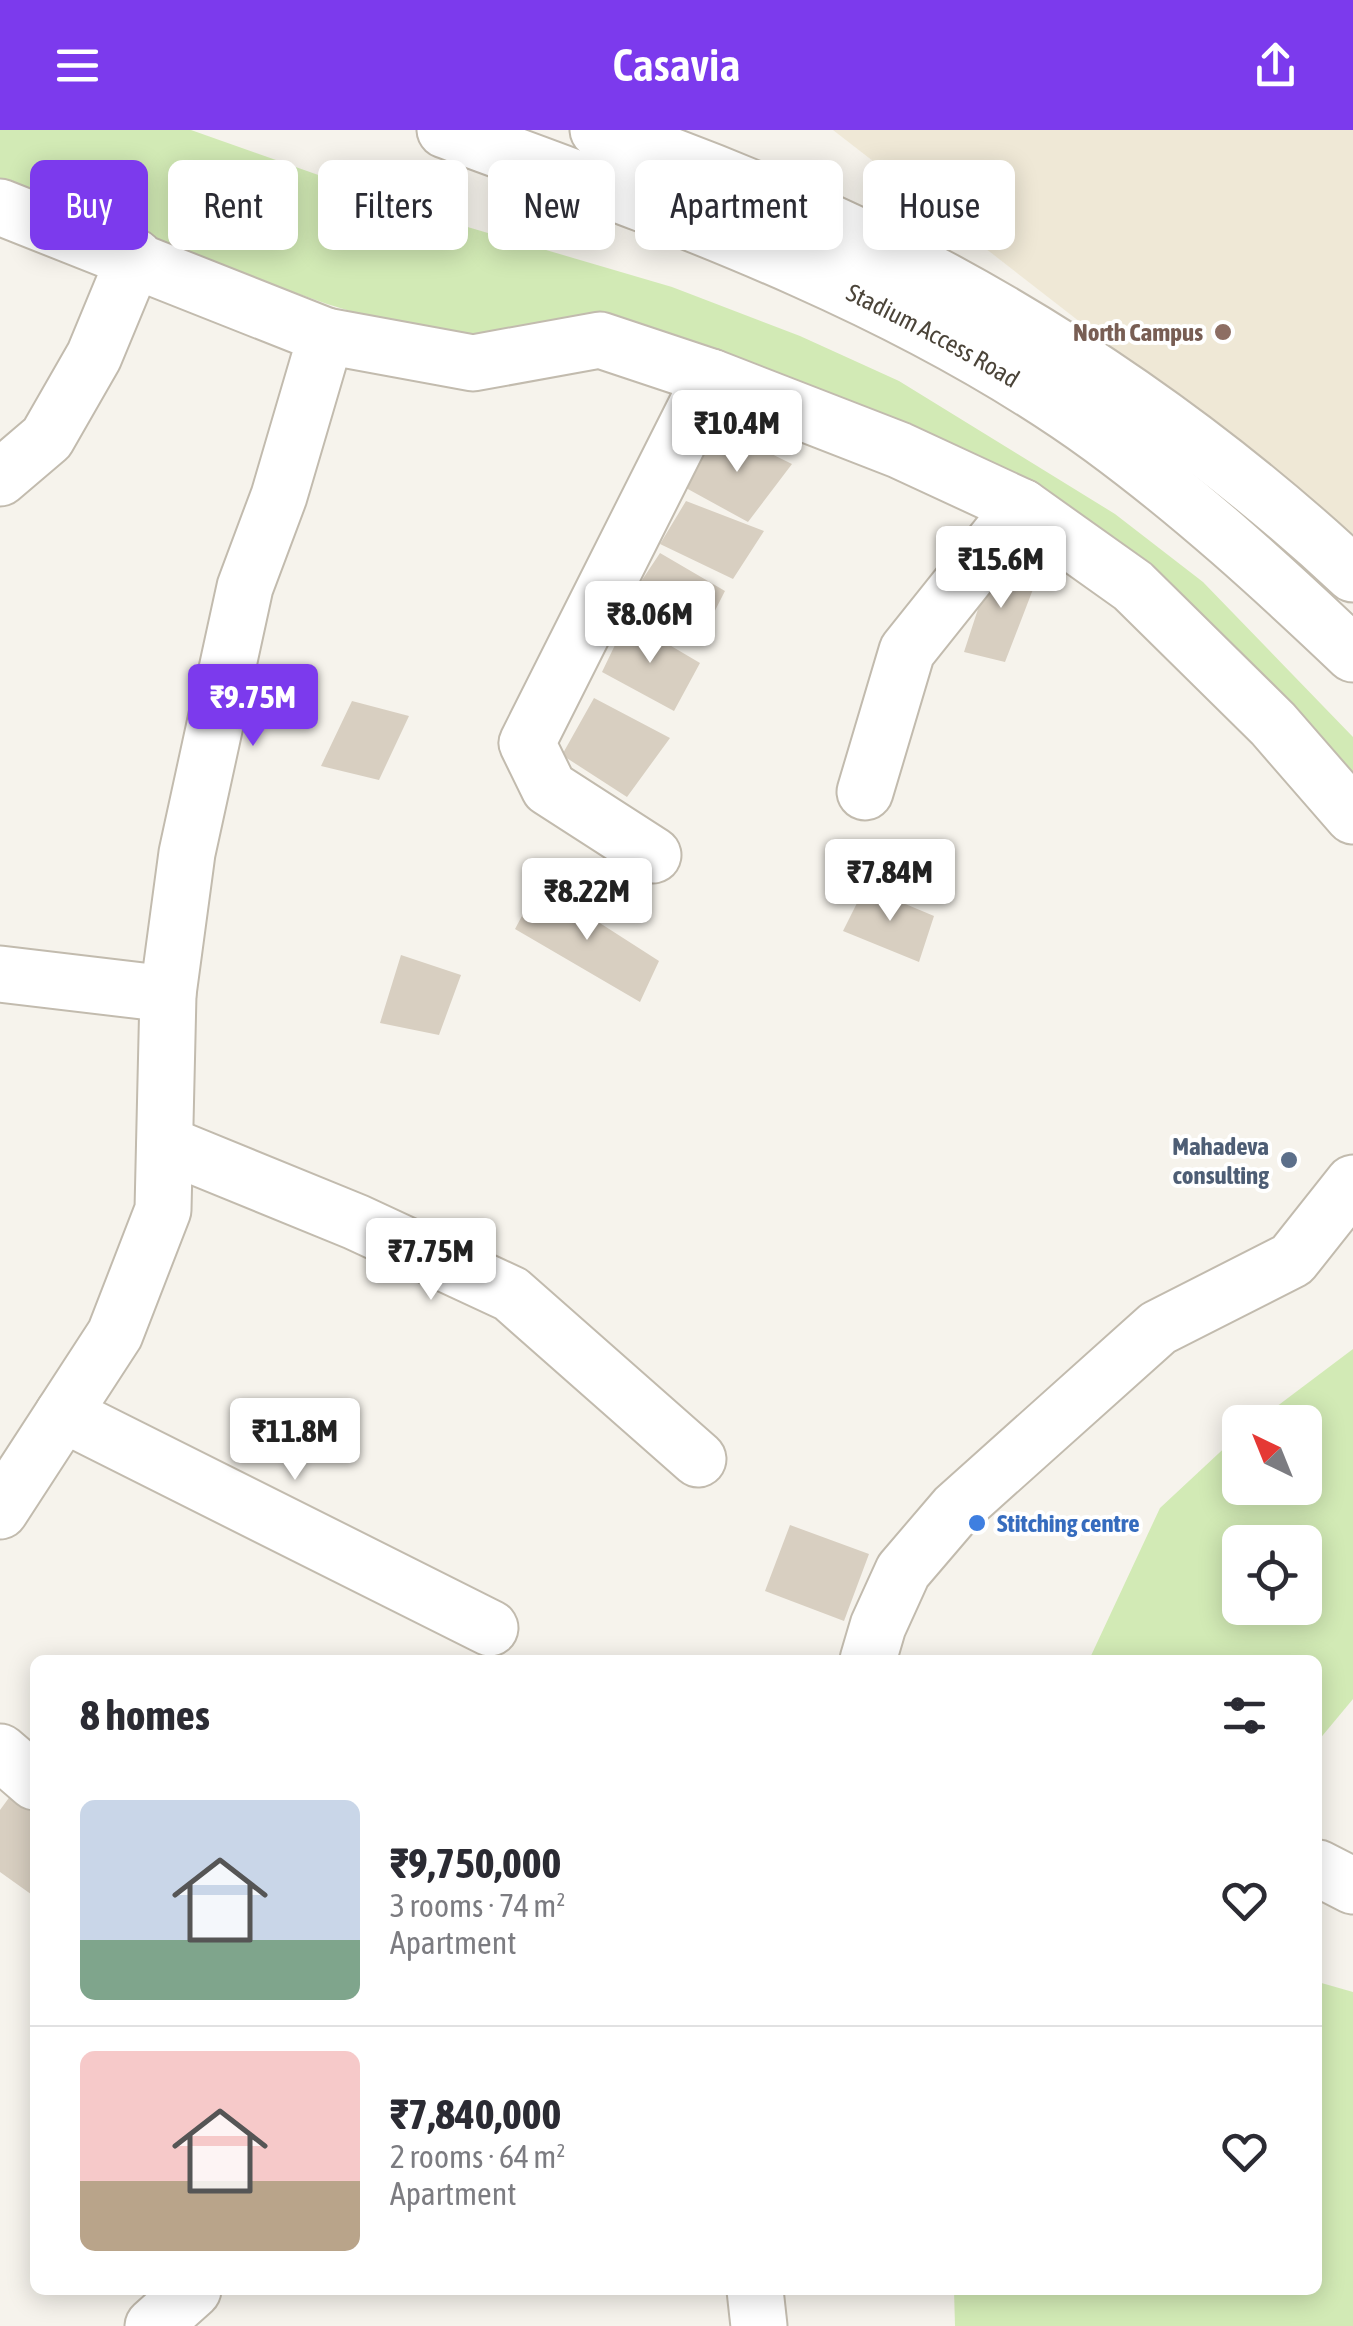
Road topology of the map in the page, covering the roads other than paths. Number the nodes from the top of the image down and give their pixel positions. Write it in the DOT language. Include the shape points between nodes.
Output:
graph roads {
  1 [pos="445,130"];
  2 [pos="598,130"];
  3 [pos="0,207"];
  4 [pos="135,257"];
  5 [pos="326,336"];
  6 [pos="711,376"];
  7 [pos="0,478"];
  8 [pos="1022,506"];
  9 [pos="1353,574"];
  10 [pos="1353,654"];
  11 [pos="865,792"];
  12 [pos="1353,816"];
  13 [pos="653,855"];
  14 [pos="0,974"];
  15 [pos="168,994"];
  16 [pos="165,1144"];
  17 [pos="1353,1183"];
  18 [pos="62,1414"];
  19 [pos="698,1459"];
  20 [pos="0,1511"];
  21 [pos="490,1628"];
  22 [pos="870,1655"];
  23 [pos="0,1752"];
  24 [pos="30,1778"];
  25 [pos="1322,1870"];
  26 [pos="1353,1886"];
  27 [pos="187,2295"];
  28 [pos="756,2295"];
  29 [pos="153,2326"];
  30 [pos="759,2326"];
  1 -- 10 [label="street, Stadium Access Road" via="796,268 956,346 1098,435 1220,528"];
  2 -- 9 [label="street" via="803,211 946,278 1109,376 1234,470"];
  3 -- 4 [label="street"];
  4 -- 5 [label="street"];
  4 -- 7 [label="street" via="94,356 48,438"];
  5 -- 6 [label="street" via="473,363 600,340"];
  5 -- 15 [label="street" via="280,496 245,588 187,853"];
  6 -- 8 [label="street"];
  6 -- 13 [label="street" via="528,743 548,788"];
  8 -- 11 [label="street" via="907,652"];
  8 -- 12 [label="street" via="1133,586 1273,724"];
  14 -- 15 [label="street"];
  15 -- 16 [label="street"];
  16 -- 18 [label="street" via="163,1210 114,1334"];
  16 -- 19 [label="street" via="511,1294"];
  17 -- 22 [label="street" via="1292,1260 1158,1328 956,1509 903,1571"];
  18 -- 20 [label="street"];
  18 -- 21 [label="street"];
  23 -- 24 [label="street"];
  25 -- 26 [label="street"];
  27 -- 29 [label="street"];
  28 -- 30 [label="street"];
}
